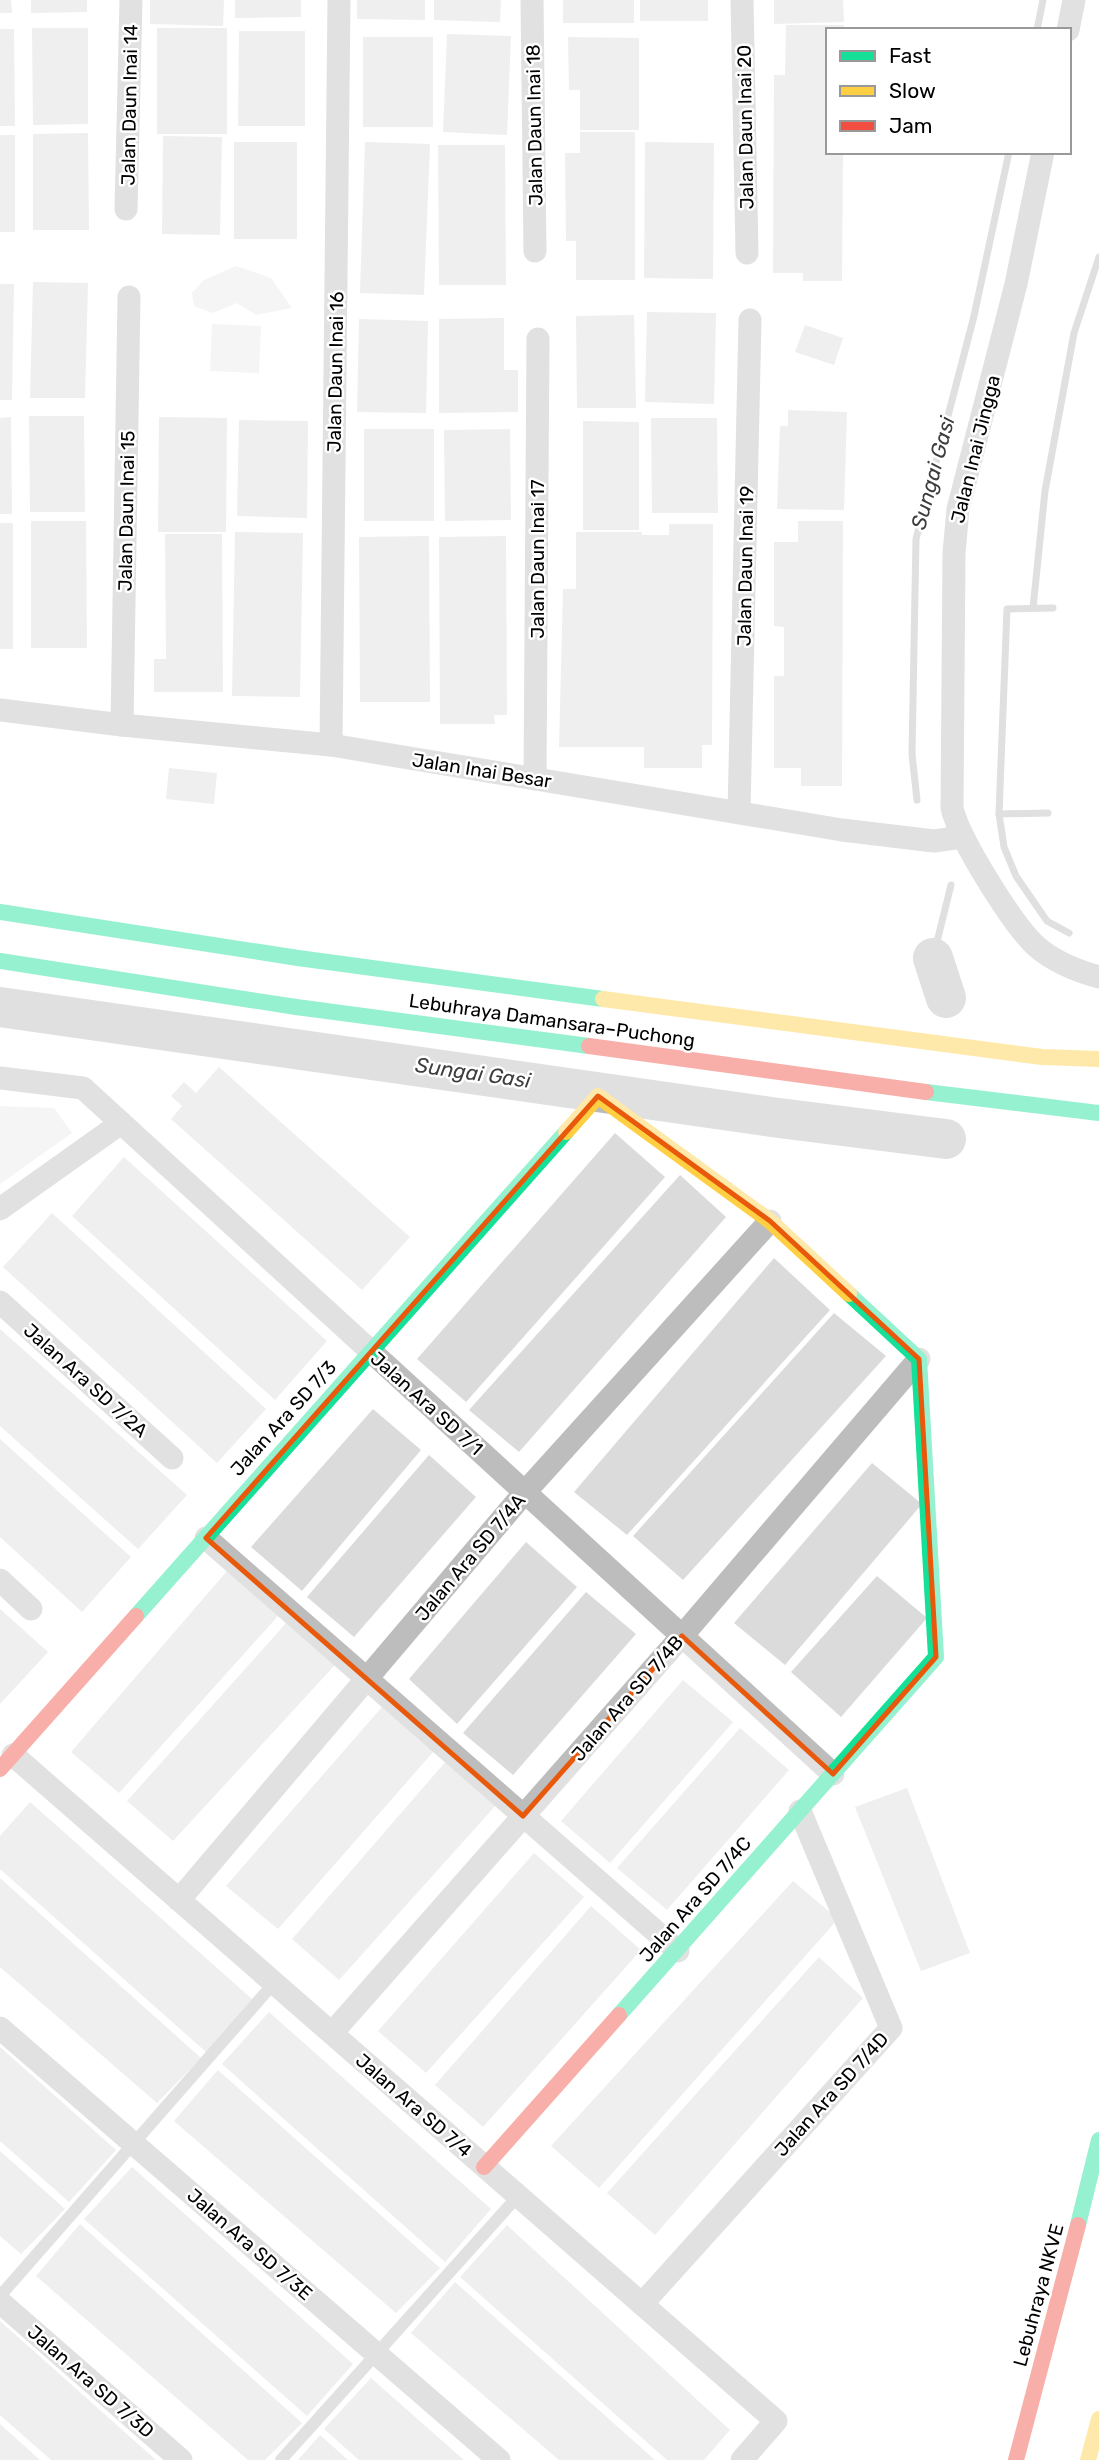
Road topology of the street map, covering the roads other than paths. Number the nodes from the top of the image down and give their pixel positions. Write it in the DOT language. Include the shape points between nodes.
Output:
graph roads {
  1 [pos="131,0"];
  2 [pos="339,0"];
  3 [pos="532,0"];
  4 [pos="742,0"];
  5 [pos="1074,0"];
  6 [pos="1068,28"];
  7 [pos="1043,154"];
  8 [pos="126,209"];
  9 [pos="535,251"];
  10 [pos="747,253"];
  11 [pos="129,297"];
  12 [pos="750,320"];
  13 [pos="538,339"];
  14 [pos="0,710"];
  15 [pos="122,725"];
  16 [pos="331,745"];
  17 [pos="535,779"];
  18 [pos="739,811"];
  19 [pos="962,837"];
  20 [pos="0,912"];
  21 [pos="0,961"];
  22 [pos="1099,977"];
  23 [pos="1099,1059"];
  24 [pos="0,1078"];
  25 [pos="1099,1113"];
  26 [pos="121,1123"];
  27 [pos="0,1209"];
  28 [pos="770,1221"];
  29 [pos="0,1302"];
  30 [pos="371,1352"];
  31 [pos="919,1359"];
  32 [pos="172,1458"];
  33 [pos="525,1492"];
  34 [pos="206,1538"];
  35 [pos="0,1580"];
  36 [pos="32,1609"];
  37 [pos="682,1636"];
  38 [pos="367,1679"];
  39 [pos="6,1762"];
  40 [pos="833,1773"];
  41 [pos="800,1811"];
  42 [pos="523,1816"];
  43 [pos="179,1900"];
  44 [pos="678,1951"];
  45 [pos="274,1983"];
  46 [pos="0,2028"];
  47 [pos="332,2034"];
  48 [pos="1099,2140"];
  49 [pos="134,2144"];
  50 [pos="484,2166"];
  51 [pos="518,2196"];
  52 [pos="0,2295"];
  53 [pos="0,2302"];
  54 [pos="642,2304"];
  55 [pos="376,2354"];
  56 [pos="1099,2419"];
  57 [pos="181,2460"];
  58 [pos="281,2460"];
  59 [pos="499,2460"];
  60 [pos="742,2460"];
  61 [pos="1016,2460"];
  62 [pos="1088,2460"];
  1 -- 8 [label="street, Jalan Daun Inai 14"];
  2 -- 16 [label="street, Jalan Daun Inai 16"];
  3 -- 9 [label="street, Jalan Daun Inai 18"];
  4 -- 10 [label="street, Jalan Daun Inai 20"];
  5 -- 6 [label="street"];
  7 -- 19 [label="street, Jalan Inai Jingga" via="1016,284 958,509 952,793"];
  11 -- 15 [label="street, Jalan Daun Inai 15"];
  12 -- 18 [label="street, Jalan Daun Inai 19"];
  13 -- 17 [label="street, Jalan Daun Inai 17"];
  14 -- 15 [label="street, Jalan Inai Besar"];
  15 -- 16 [label="street, Jalan Inai Besar"];
  16 -- 17 [label="street, Jalan Inai Besar"];
  17 -- 18 [label="street, Jalan Inai Besar"];
  18 -- 19 [label="street, Jalan Inai Besar" via="933,841"];
  19 -- 22 [label="street, Jalan Inai Jingga" via="1036,946 1054,959"];
  20 -- 23 [label="main road, Lebuhraya Damansara–Puchong" via="339,963 1042,1056"];
  21 -- 25 [label="main road, Lebuhraya Damansara–Puchong" via="310,1009"];
  24 -- 26 [label="street, Jalan Ara SD 7/1" via="83,1088"];
  26 -- 27 [label="street"];
  26 -- 30 [label="street, Jalan Ara SD 7/1"];
  28 -- 30 [label="main road, Jalan Ara SD 7/3" via="598,1096"];
  28 -- 31 [label="main road"];
  28 -- 33 [label="street, Jalan Ara SD 7/4A"];
  29 -- 32 [label="street, Jalan Ara SD 7/2A"];
  30 -- 33 [label="street, Jalan Ara SD 7/1"];
  30 -- 34 [label="main road, Jalan Ara SD 7/3"];
  31 -- 37 [label="street, Jalan Ara SD 7/4B"];
  31 -- 40 [label="main road, Jalan Ara SD 7/4C" via="936,1657"];
  33 -- 37 [label="street, Jalan Ara SD 7/1"];
  33 -- 38 [label="street, Jalan Ara SD 7/4A"];
  34 -- 38 [label="street"];
  34 -- 39 [label="main road, Jalan Ara SD 7/3"];
  35 -- 36 [label="street"];
  37 -- 40 [label="street, Jalan Ara SD 7/1"];
  37 -- 42 [label="street, Jalan Ara SD 7/4B"];
  38 -- 42 [label="street"];
  38 -- 43 [label="street, Jalan Ara SD 7/4A"];
  39 -- 43 [label="street, Jalan Ara SD 7/4"];
  40 -- 41 [label="main road, Jalan Ara SD 7/4C"];
  41 -- 44 [label="main road, Jalan Ara SD 7/4C"];
  41 -- 54 [label="street, Jalan Ara SD 7/4D" via="891,2028"];
  42 -- 44 [label="street"];
  42 -- 47 [label="street, Jalan Ara SD 7/4B"];
  43 -- 45 [label="street, Jalan Ara SD 7/4"];
  44 -- 50 [label="main road, Jalan Ara SD 7/4C"];
  45 -- 47 [label="street, Jalan Ara SD 7/4"];
  45 -- 49 [label="lane"];
  46 -- 49 [label="street, Jalan Ara SD 7/3E"];
  47 -- 50 [label="street, Jalan Ara SD 7/4"];
  48 -- 61 [label="main road, Lebuhraya NKVE"];
  49 -- 52 [label="lane"];
  49 -- 55 [label="street, Jalan Ara SD 7/3E"];
  50 -- 51 [label="street, Jalan Ara SD 7/4"];
  51 -- 54 [label="street, Jalan Ara SD 7/4"];
  51 -- 55 [label="lane"];
  53 -- 57 [label="street, Jalan Ara SD 7/3D"];
  54 -- 60 [label="street, Jalan Ara SD 7/4" via="776,2421"];
  55 -- 58 [label="lane"];
  55 -- 59 [label="street, Jalan Ara SD 7/3E"];
  56 -- 62 [label="main road"];
}
